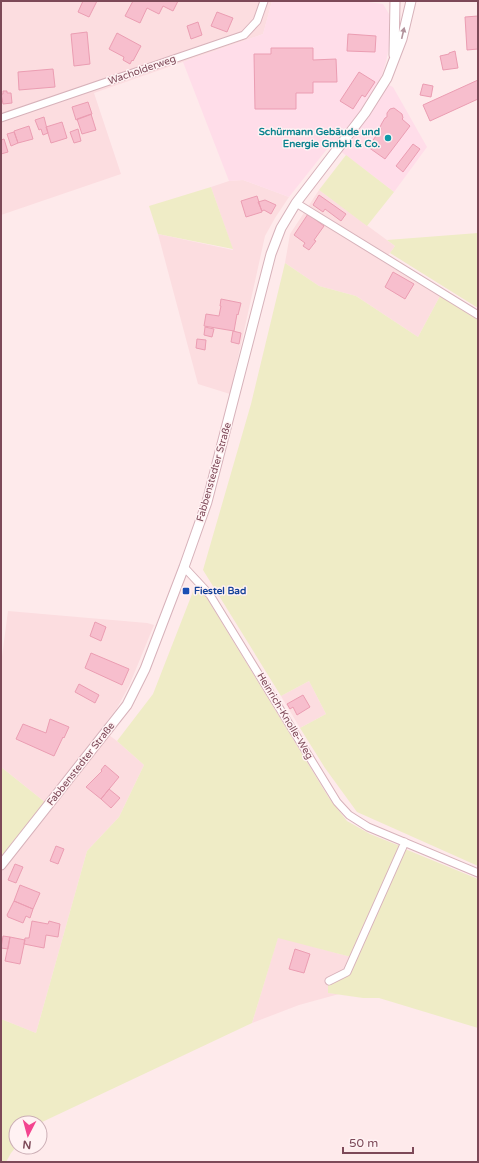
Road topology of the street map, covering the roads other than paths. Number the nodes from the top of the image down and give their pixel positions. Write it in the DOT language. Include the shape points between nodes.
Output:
graph roads {
  1 [pos="264,1"];
  2 [pos="395,1"];
  3 [pos="410,1"];
  4 [pos="393,64"];
  5 [pos="1,118"];
  6 [pos="296,203"];
  7 [pos="478,315"];
  8 [pos="184,567"];
  9 [pos="405,842"];
  10 [pos="1,865"];
  11 [pos="478,873"];
  12 [pos="329,981"];
  1 -- 5 [label="street, Wacholderweg" via="257,21 244,35"];
  2 -- 4 [label="street, Fabbenstedter Straße"];
  4 -- 3 [label="street, Fabbenstedter Straße, one-way" via="402,39"];
  4 -- 6 [label="street, Fabbenstedter Straße" via="365,113"];
  6 -- 7 [label="street"];
  6 -- 8 [label="street, Fabbenstedter Straße" via="281,228 271,254 207,502"];
  8 -- 9 [label="street, Heinrich-Knolle-Weg" via="210,595 337,802 349,815 368,827"];
  8 -- 10 [label="street, Fabbenstedter Straße" via="145,669 127,705"];
  9 -- 11 [label="street, Heinrich-Knolle-Weg"];
  9 -- 12 [label="street" via="347,972"];
}
